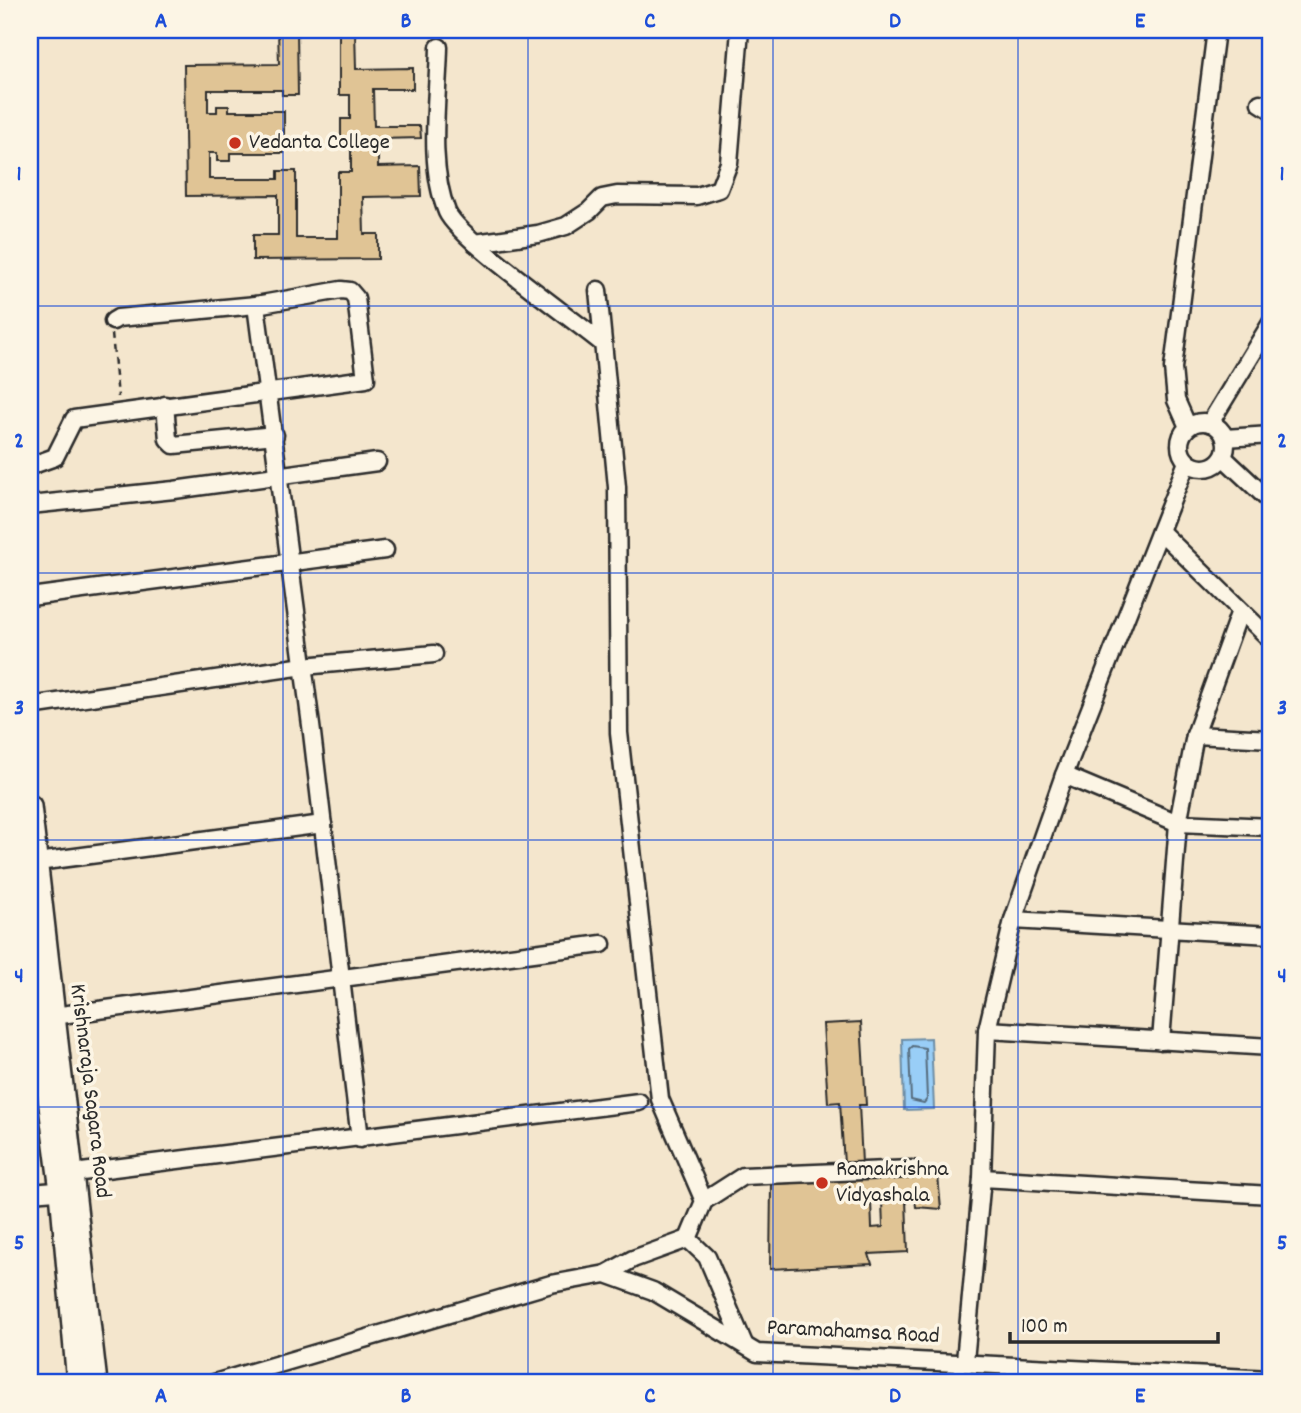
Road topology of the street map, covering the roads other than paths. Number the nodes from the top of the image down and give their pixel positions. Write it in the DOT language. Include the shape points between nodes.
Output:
graph roads {
  1 [pos="740,30"];
  2 [pos="1216,30"];
  3 [pos="439,47"];
  4 [pos="475,243"];
  5 [pos="598,290"];
  6 [pos="256,304"];
  7 [pos="113,321"];
  8 [pos="1271,323"];
  9 [pos="602,342"];
  10 [pos="269,390"];
  11 [pos="165,405"];
  12 [pos="1210,423"];
  13 [pos="1188,427"];
  14 [pos="275,435"];
  15 [pos="1271,435"];
  16 [pos="1225,438"];
  17 [pos="1223,457"];
  18 [pos="377,462"];
  19 [pos="1187,462"];
  20 [pos="30,466"];
  21 [pos="280,474"];
  22 [pos="1271,502"];
  23 [pos="30,505"];
  24 [pos="1160,531"];
  25 [pos="385,550"];
  26 [pos="291,563"];
  27 [pos="30,597"];
  28 [pos="1240,611"];
  29 [pos="1271,640"];
  30 [pos="434,654"];
  31 [pos="304,666"];
  32 [pos="37,705"];
  33 [pos="1195,735"];
  34 [pos="1271,739"];
  35 [pos="1064,775"];
  36 [pos="30,806"];
  37 [pos="1178,823"];
  38 [pos="323,824"];
  39 [pos="1271,827"];
  40 [pos="33,862"];
  41 [pos="1013,920"];
  42 [pos="1170,929"];
  43 [pos="1271,935"];
  44 [pos="602,944"];
  45 [pos="30,950"];
  46 [pos="341,978"];
  47 [pos="53,1016"];
  48 [pos="987,1030"];
  49 [pos="1161,1041"];
  50 [pos="1271,1046"];
  51 [pos="639,1102"];
  52 [pos="360,1139"];
  53 [pos="912,1168"];
  54 [pos="982,1178"];
  55 [pos="70,1185"];
  56 [pos="30,1193"];
  57 [pos="1271,1195"];
  58 [pos="702,1205"];
  59 [pos="688,1240"];
  60 [pos="606,1274"];
  61 [pos="744,1344"];
  62 [pos="965,1361"];
  63 [pos="1271,1379"];
  64 [pos="78,1383"];
  65 [pos="96,1383"];
  66 [pos="214,1383"];
  1 -- 4 [label="street" via="729,163 719,189 698,196 602,198 566,226"];
  2 -- 13 [label="street" via="1173,368 1176,400"];
  3 -- 4 [label="street" via="437,158 441,194 449,216"];
  4 -- 9 [label="street"];
  5 -- 9 [label="street"];
  6 -- 7 [label="street"];
  6 -- 10 [label="street"];
  6 -- 10 [label="street" via="341,290 356,298 366,379"];
  8 -- 12 [label="street"];
  9 -- 58 [label="street" via="617,487 619,733 660,1098"];
  10 -- 11 [label="street"];
  10 -- 14 [label="street"];
  11 -- 14 [label="street" via="168,439 174,445"];
  11 -- 20 [label="street" via="74,419 61,451"];
  12 -- 13 [label="street"];
  12 -- 16 [label="street"];
  13 -- 19 [label="street" via="1179,444"];
  14 -- 21 [label="street"];
  15 -- 16 [label="street"];
  16 -- 17 [label="street"];
  17 -- 19 [label="street" via="1206,468"];
  17 -- 22 [label="street"];
  18 -- 21 [label="street"];
  19 -- 24 [label="street"];
  21 -- 23 [label="street"];
  21 -- 26 [label="street"];
  24 -- 28 [label="street"];
  24 -- 35 [label="street"];
  25 -- 26 [label="street"];
  26 -- 27 [label="street"];
  26 -- 31 [label="street"];
  28 -- 29 [label="street"];
  28 -- 33 [label="street"];
  30 -- 31 [label="street"];
  31 -- 32 [label="street"];
  31 -- 38 [label="street"];
  33 -- 34 [label="street"];
  33 -- 37 [label="street"];
  35 -- 37 [label="street"];
  35 -- 41 [label="street"];
  36 -- 40 [label="main road, Krishnaraja Sagara Road"];
  37 -- 39 [label="street"];
  37 -- 42 [label="street"];
  38 -- 40 [label="street"];
  38 -- 46 [label="street"];
  40 -- 47 [label="main road, Krishnaraja Sagara Road"];
  41 -- 42 [label="street"];
  41 -- 48 [label="street"];
  42 -- 43 [label="street"];
  42 -- 49 [label="street"];
  44 -- 46 [label="street"];
  45 -- 55 [label="main road, Krishnaraja Sagara Road"];
  46 -- 47 [label="street"];
  46 -- 52 [label="street"];
  47 -- 55 [label="main road, Krishnaraja Sagara Road"];
  48 -- 49 [label="street"];
  48 -- 54 [label="street"];
  49 -- 50 [label="street"];
  51 -- 52 [label="street"];
  52 -- 55 [label="street"];
  53 -- 58 [label="street" via="743,1176"];
  54 -- 57 [label="street"];
  54 -- 62 [label="street"];
  55 -- 56 [label="street"];
  55 -- 64 [label="main road, Krishnaraja Sagara Road"];
  55 -- 65 [label="main road, Krishnaraja Sagara Road"];
  58 -- 59 [label="street"];
  59 -- 60 [label="street" via="633,1259"];
  59 -- 61 [label="street" via="707,1256"];
  60 -- 61 [label="street, Paramahamsa Road" via="653,1291"];
  60 -- 66 [label="street" via="551,1284"];
  61 -- 62 [label="street, Paramahamsa Road" via="757,1353"];
  62 -- 63 [label="street, Paramahamsa Road"];
}
